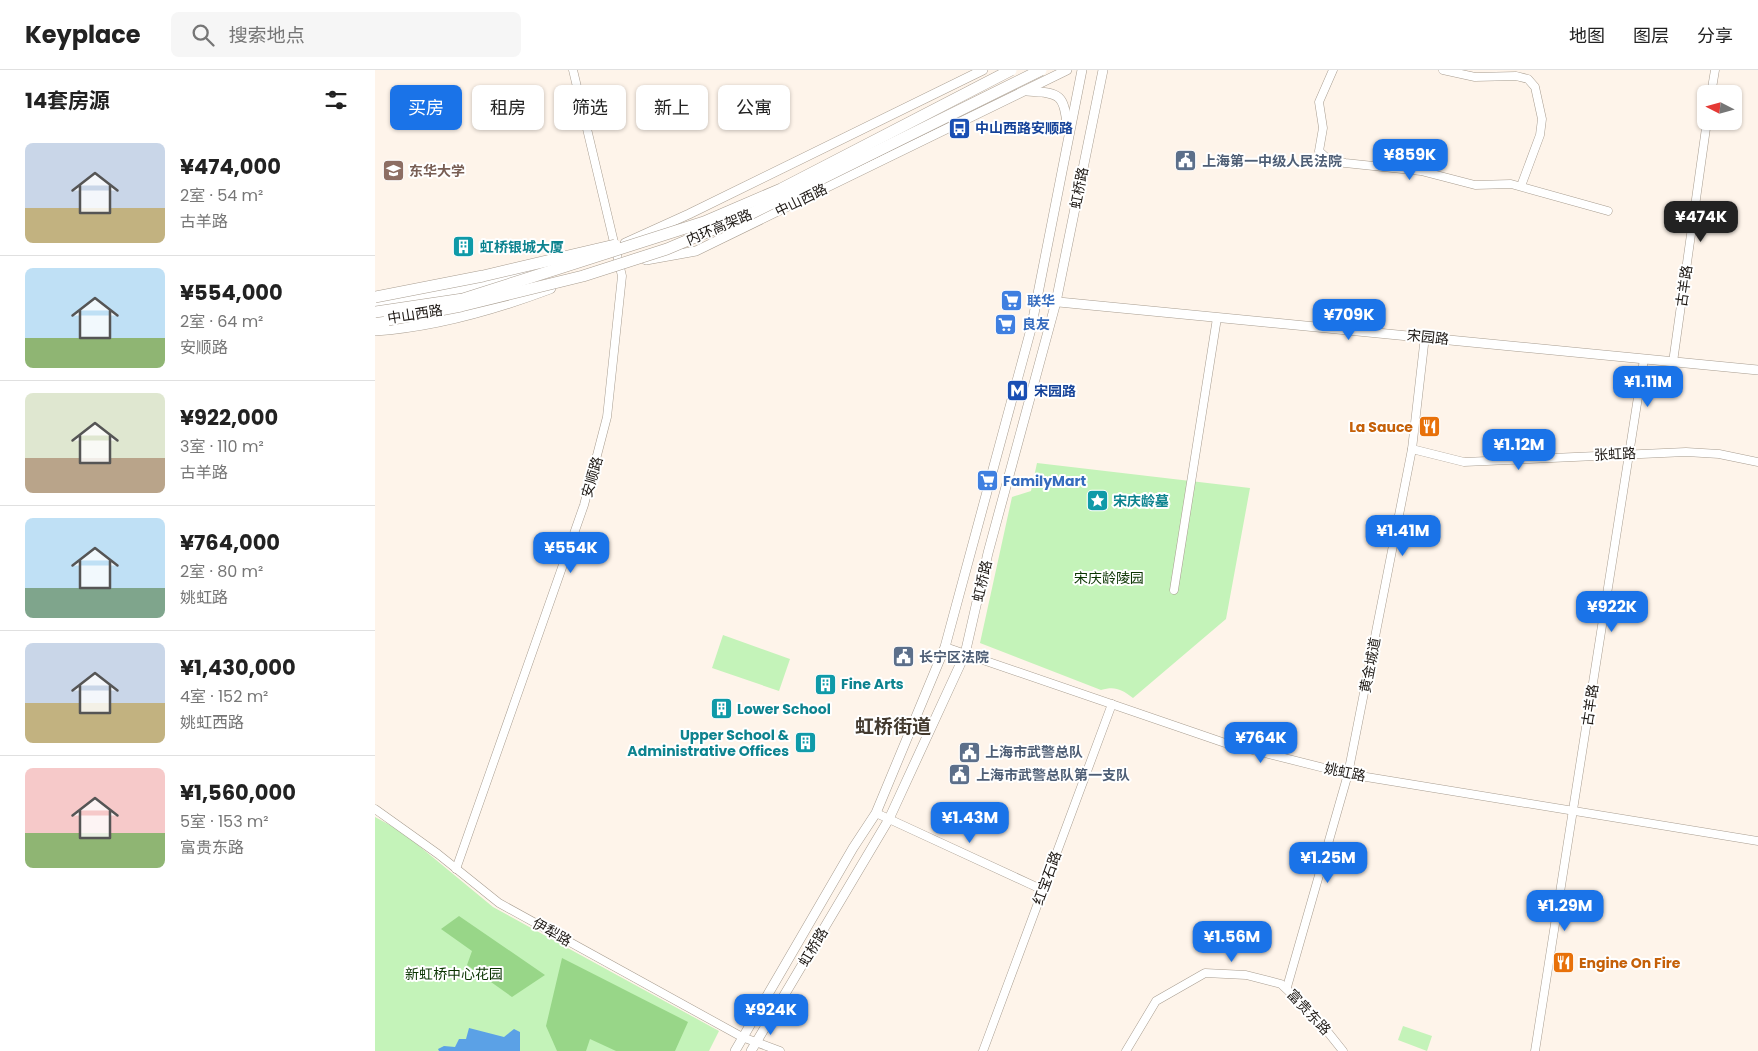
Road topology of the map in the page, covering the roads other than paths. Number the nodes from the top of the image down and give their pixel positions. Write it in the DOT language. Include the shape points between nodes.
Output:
graph roads {
  1 [pos="573,70"];
  2 [pos="983,70"];
  3 [pos="1011,70"];
  4 [pos="1041,70"];
  5 [pos="1067,70"];
  6 [pos="1082,70"];
  7 [pos="1103,70"];
  8 [pos="1333,70"];
  9 [pos="1443,70"];
  10 [pos="1715,70"];
  11 [pos="1712,85"];
  12 [pos="1024,91"];
  13 [pos="1706,130"];
  14 [pos="1069,135"];
  15 [pos="1521,186"];
  16 [pos="1608,211"];
  17 [pos="704,222"];
  18 [pos="615,247"];
  19 [pos="620,265"];
  20 [pos="583,276"];
  21 [pos="375,297"];
  22 [pos="1038,300"];
  23 [pos="1056,302"];
  24 [pos="375,305"];
  25 [pos="375,312"];
  26 [pos="1217,318"];
  27 [pos="375,321"];
  28 [pos="375,330"];
  29 [pos="1425,336"];
  30 [pos="1644,359"];
  31 [pos="1673,362"];
  32 [pos="1758,370"];
  33 [pos="1412,449"];
  34 [pos="1629,453"];
  35 [pos="1758,462"];
  36 [pos="1174,590"];
  37 [pos="945,647"];
  38 [pos="965,654"];
  39 [pos="1111,704"];
  40 [pos="1348,774"];
  41 [pos="375,809"];
  42 [pos="1573,810"];
  43 [pos="876,813"];
  44 [pos="889,819"];
  45 [pos="1758,841"];
  46 [pos="457,869"];
  47 [pos="1043,890"];
  48 [pos="1287,987"];
  49 [pos="742,1037"];
  50 [pos="753,1047"];
  51 [pos="735,1051"];
  52 [pos="780,1051"];
  53 [pos="983,1051"];
  54 [pos="1126,1051"];
  55 [pos="1343,1051"];
  56 [pos="1535,1051"];
  1 -- 18 [label="street, 安顺路"];
  2 -- 18 [label="main road, 中山西路"];
  3 -- 17 [label="highway, 内环高架路, bridge" via="781,189"];
  4 -- 20 [label="highway, 内环高架路, bridge" via="752,213 667,249"];
  5 -- 12 [label="main road, 中山西路"];
  6 -- 14 [label="main road, 虹桥路"];
  7 -- 23 [label="main road, 虹桥路"];
  8 -- 15 [label="street" via="1319,102 1323,128 1319,150 1328,159 1345,164 1421,170 1475,185"];
  9 -- 15 [label="street" via="1475,77 1516,76 1528,79 1535,86 1542,119 1540,135"];
  10 -- 11 [label="street"];
  12 -- 14 [label="main road" via="1059,96 1064,103"];
  12 -- 19 [label="main road, 中山西路" via="696,251"];
  13 -- 31 [label="street, 古羊路"];
  14 -- 22 [label="main road, 虹桥路"];
  15 -- 16 [label="street"];
  17 -- 21 [label="highway, bridge" via="483,276"];
  17 -- 25 [label="highway, 内环高架路, bridge" via="463,299"];
  18 -- 19 [label="street, 安顺路"];
  18 -- 24 [label="main road, 中山西路" via="466,288"];
  19 -- 27 [label="main road, 中山西路" via="506,297"];
  19 -- 46 [label="street, 安顺路" via="620,302 607,418 593,474"];
  20 -- 27 [label="highway, 内环高架路, bridge" via="461,306"];
  20 -- 28 [label="highway, bridge" via="458,318"];
  22 -- 23 [label="main road, 宋园路"];
  22 -- 37 [label="main road, 虹桥路"];
  23 -- 26 [label="main road, 宋园路"];
  23 -- 38 [label="main road, 虹桥路" via="988,553"];
  26 -- 29 [label="main road, 宋园路"];
  26 -- 36 [label="street"];
  29 -- 30 [label="main road, 宋园路"];
  29 -- 33 [label="street, 黄金城道"];
  30 -- 31 [label="main road, 宋园路"];
  30 -- 34 [label="street, 古羊路"];
  31 -- 32 [label="main road, 宋园路"];
  33 -- 34 [label="street, 张虹路" via="1464,462"];
  33 -- 40 [label="street, 黄金城道"];
  34 -- 35 [label="street, 张虹路" via="1719,454"];
  34 -- 42 [label="street, 古羊路"];
  37 -- 38 [label="street, 姚虹路"];
  37 -- 43 [label="main road, 虹桥路"];
  38 -- 39 [label="street, 姚虹路"];
  38 -- 44 [label="main road, 虹桥路"];
  39 -- 40 [label="street, 姚虹路" via="1225,743"];
  39 -- 47 [label="street, 红宝石路"];
  40 -- 42 [label="street, 姚虹路"];
  40 -- 48 [label="street, 黄金城道"];
  41 -- 46 [label="street, 伊犁路"];
  42 -- 45 [label="street, 姚虹路"];
  42 -- 56 [label="street, 古羊路"];
  43 -- 44 [label="street"];
  43 -- 49 [label="main road, 虹桥路"];
  44 -- 47 [label="street"];
  44 -- 50 [label="main road, 虹桥路"];
  46 -- 49 [label="street, 伊犁路" via="499,903"];
  47 -- 53 [label="street, 红宝石路"];
  48 -- 54 [label="street, 富贵东路" via="1246,976 1205,973 1156,1001"];
  48 -- 55 [label="street, 富贵东路"];
  49 -- 50 [label="street, 伊犁路"];
  49 -- 51 [label="main road, 虹桥路"];
  50 -- 52 [label="street, 伊犁路"];
}
